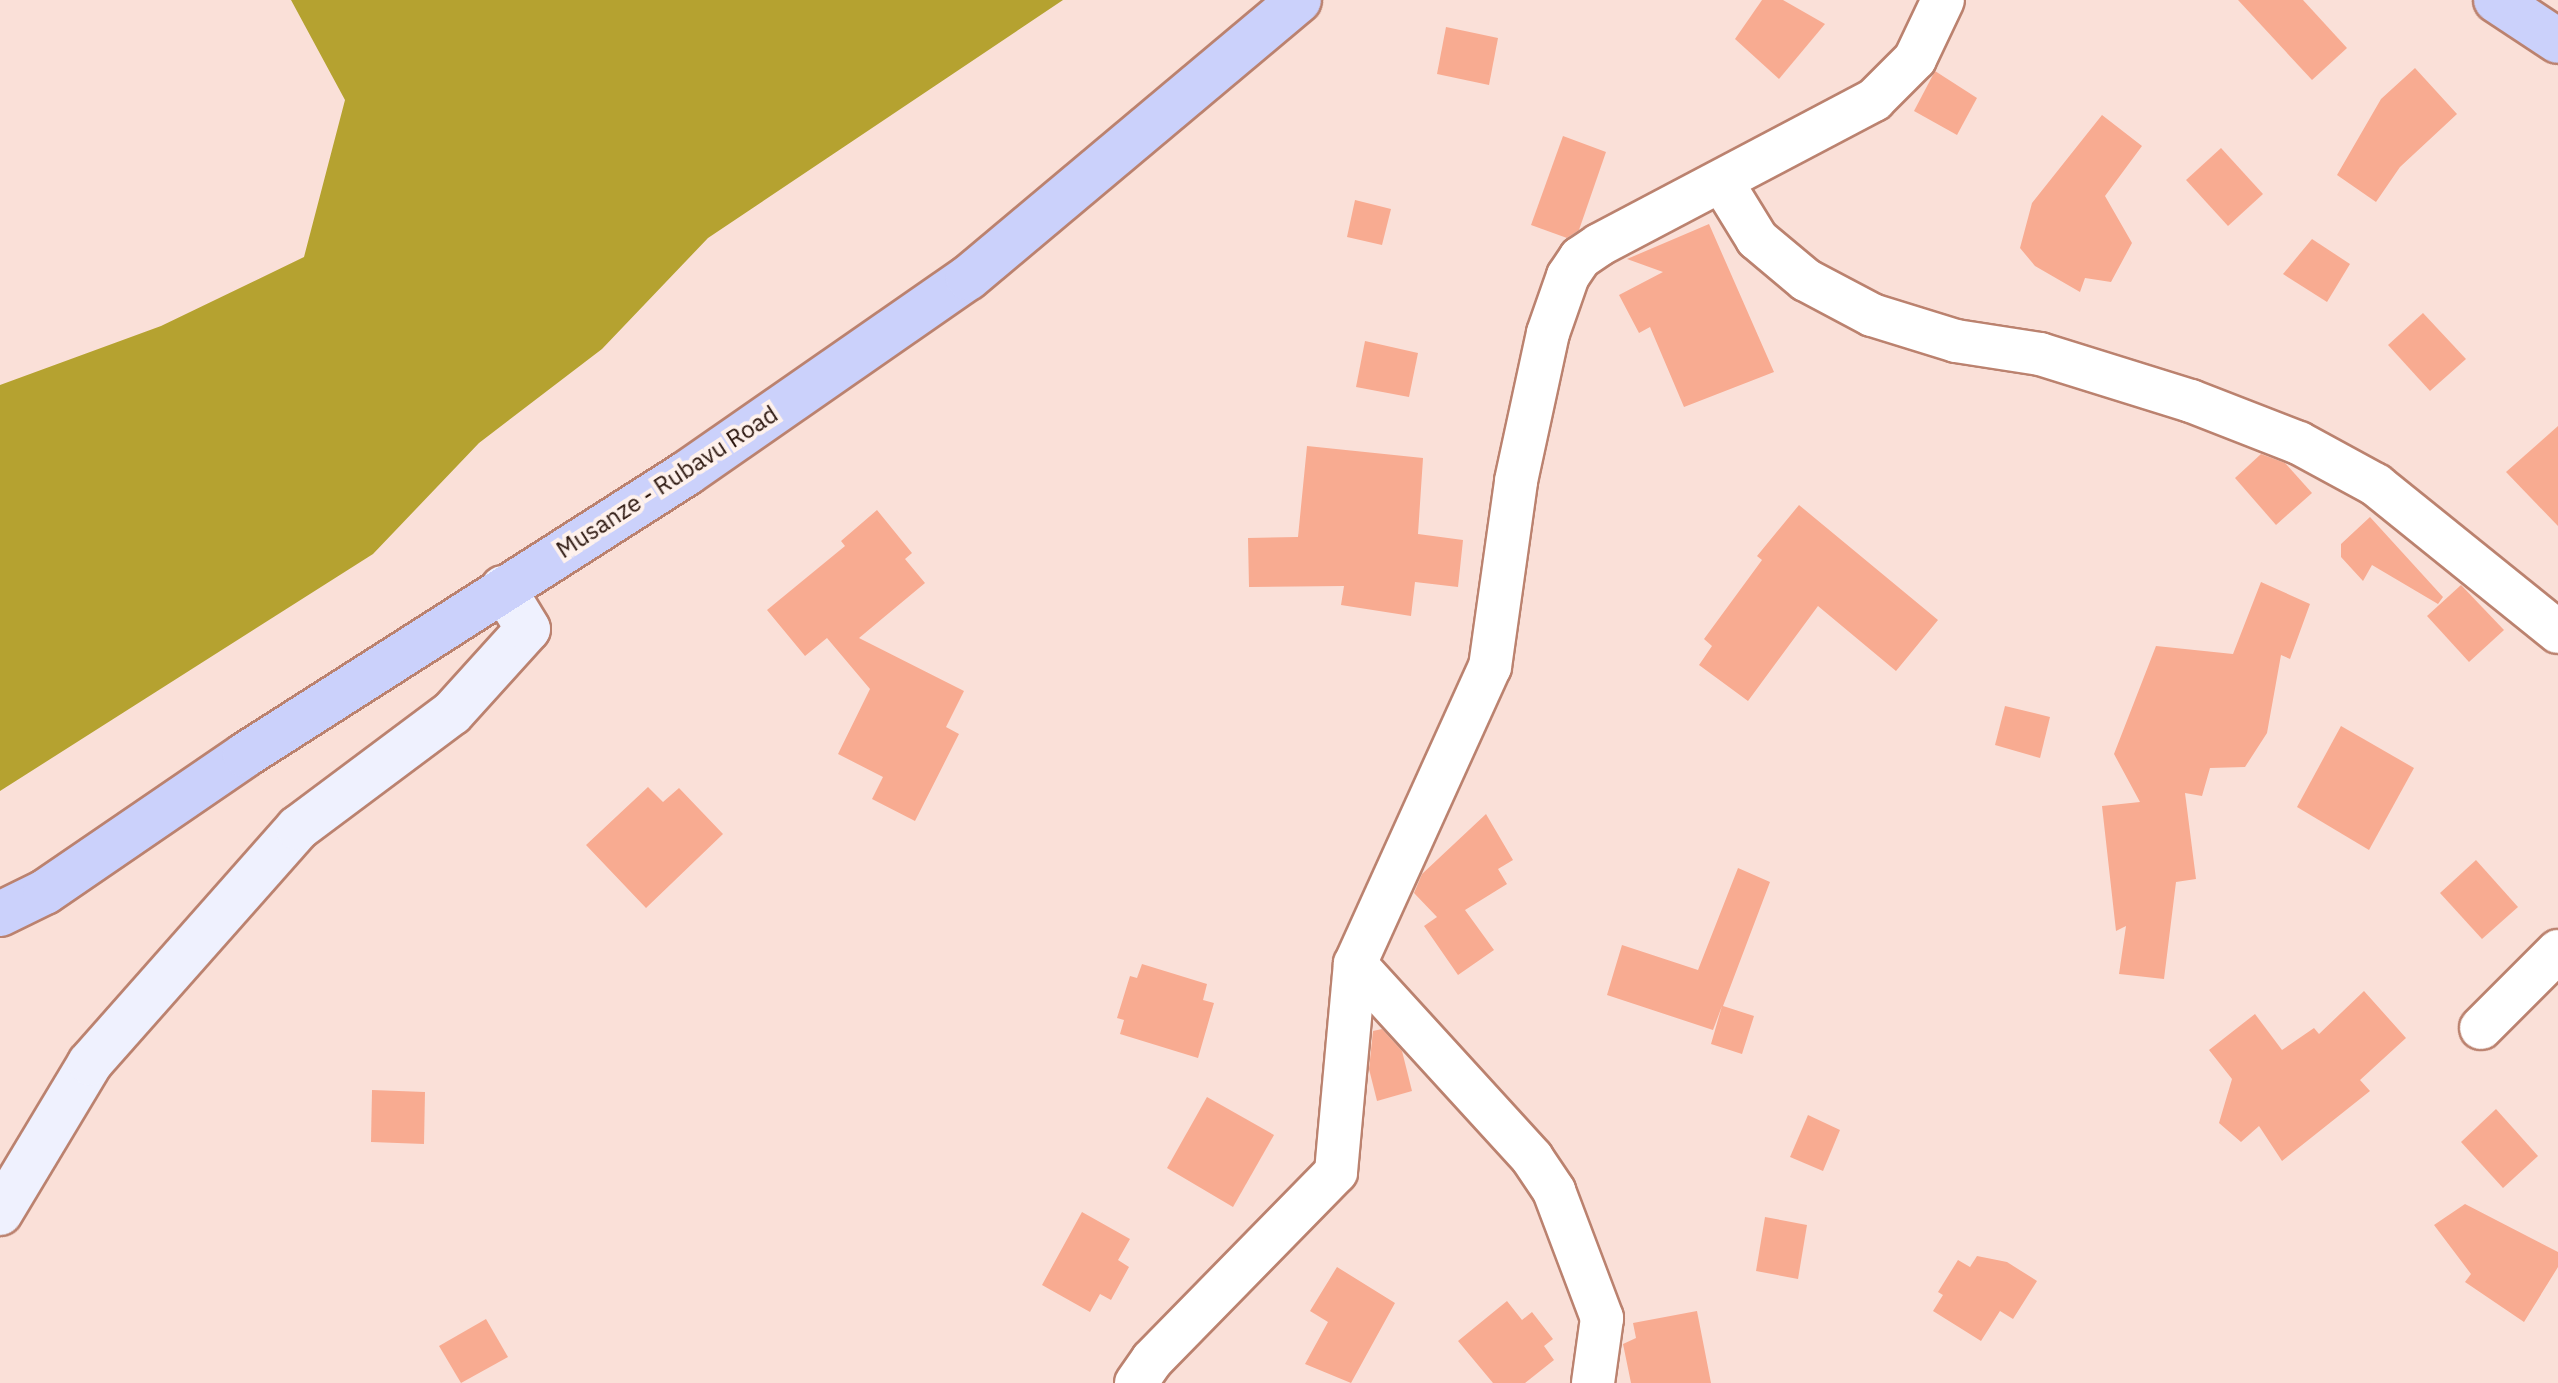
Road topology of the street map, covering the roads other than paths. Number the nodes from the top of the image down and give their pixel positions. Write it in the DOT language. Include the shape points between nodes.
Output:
graph roads {
  1 [pos="1299,0"];
  2 [pos="1943,0"];
  3 [pos="2496,0"];
  4 [pos="2558,41"];
  5 [pos="1722,182"];
  6 [pos="503,588"];
  7 [pos="2558,632"];
  8 [pos="0,914"];
  9 [pos="2558,951"];
  10 [pos="1355,964"];
  11 [pos="2481,1028"];
  12 [pos="0,1213"];
  13 [pos="1136,1383"];
  14 [pos="1593,1383"];
  1 -- 6 [label="highway, Musanze - Rubavu Road" via="968,278 687,473"];
  2 -- 5 [label="street" via="1923,47 1889,87 1861,108"];
  3 -- 4 [label="highway"];
  5 -- 7 [label="street" via="1775,258 1819,287 1872,315 1956,341 2040,354 2191,401 2299,443 2376,485"];
  5 -- 10 [label="street" via="1599,245 1580,258 1568,276 1548,333 1516,481 1490,667"];
  6 -- 8 [label="highway, Musanze - Rubavu Road" via="45,892"];
  6 -- 12 [label="main road" via="528,629 452,713 298,828 90,1063"];
  9 -- 11 [label="street"];
  10 -- 13 [label="street" via="1336,1172 1152,1360"];
  10 -- 14 [label="street" via="1532,1158 1554,1191 1602,1318"];
}
